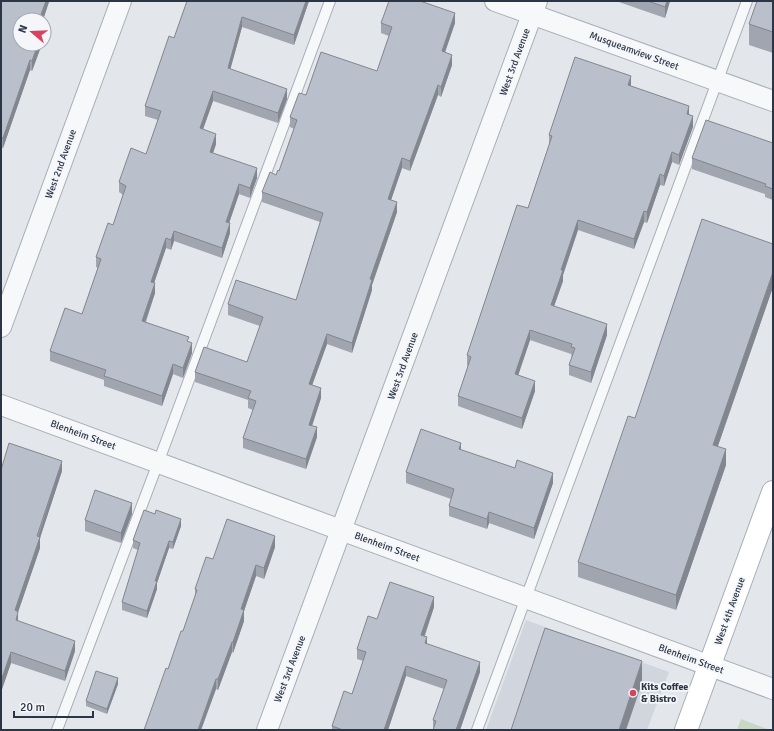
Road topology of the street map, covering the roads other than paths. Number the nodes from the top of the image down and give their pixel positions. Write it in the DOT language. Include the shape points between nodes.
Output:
graph roads {
  1 [pos="121,1"];
  2 [pos="330,1"];
  3 [pos="495,1"];
  4 [pos="747,1"];
  5 [pos="535,8"];
  6 [pos="717,81"];
  7 [pos="773,102"];
  8 [pos="1,327"];
  9 [pos="1,405"];
  10 [pos="158,463"];
  11 [pos="773,492"];
  12 [pos="342,531"];
  13 [pos="526,598"];
  14 [pos="710,666"];
  15 [pos="773,689"];
  16 [pos="57,730"];
  17 [pos="268,730"];
  18 [pos="477,730"];
  19 [pos="686,730"];
  1 -- 8 [label="street, West 2nd Avenue"];
  2 -- 10 [label="lane"];
  3 -- 5 [label="street, Musqueamview Street"];
  4 -- 6 [label="lane"];
  5 -- 6 [label="street, Musqueamview Street"];
  5 -- 12 [label="street, West 3rd Avenue"];
  6 -- 7 [label="street, Musqueamview Street"];
  6 -- 13 [label="lane"];
  9 -- 10 [label="street, Blenheim Street"];
  10 -- 12 [label="street, Blenheim Street"];
  10 -- 16 [label="lane"];
  11 -- 14 [label="main road, West 4th Avenue"];
  12 -- 13 [label="street, Blenheim Street"];
  12 -- 17 [label="street, West 3rd Avenue"];
  13 -- 14 [label="street, Blenheim Street"];
  13 -- 18 [label="lane"];
  14 -- 15 [label="street, Blenheim Street"];
  14 -- 19 [label="main road, West 4th Avenue"];
}
